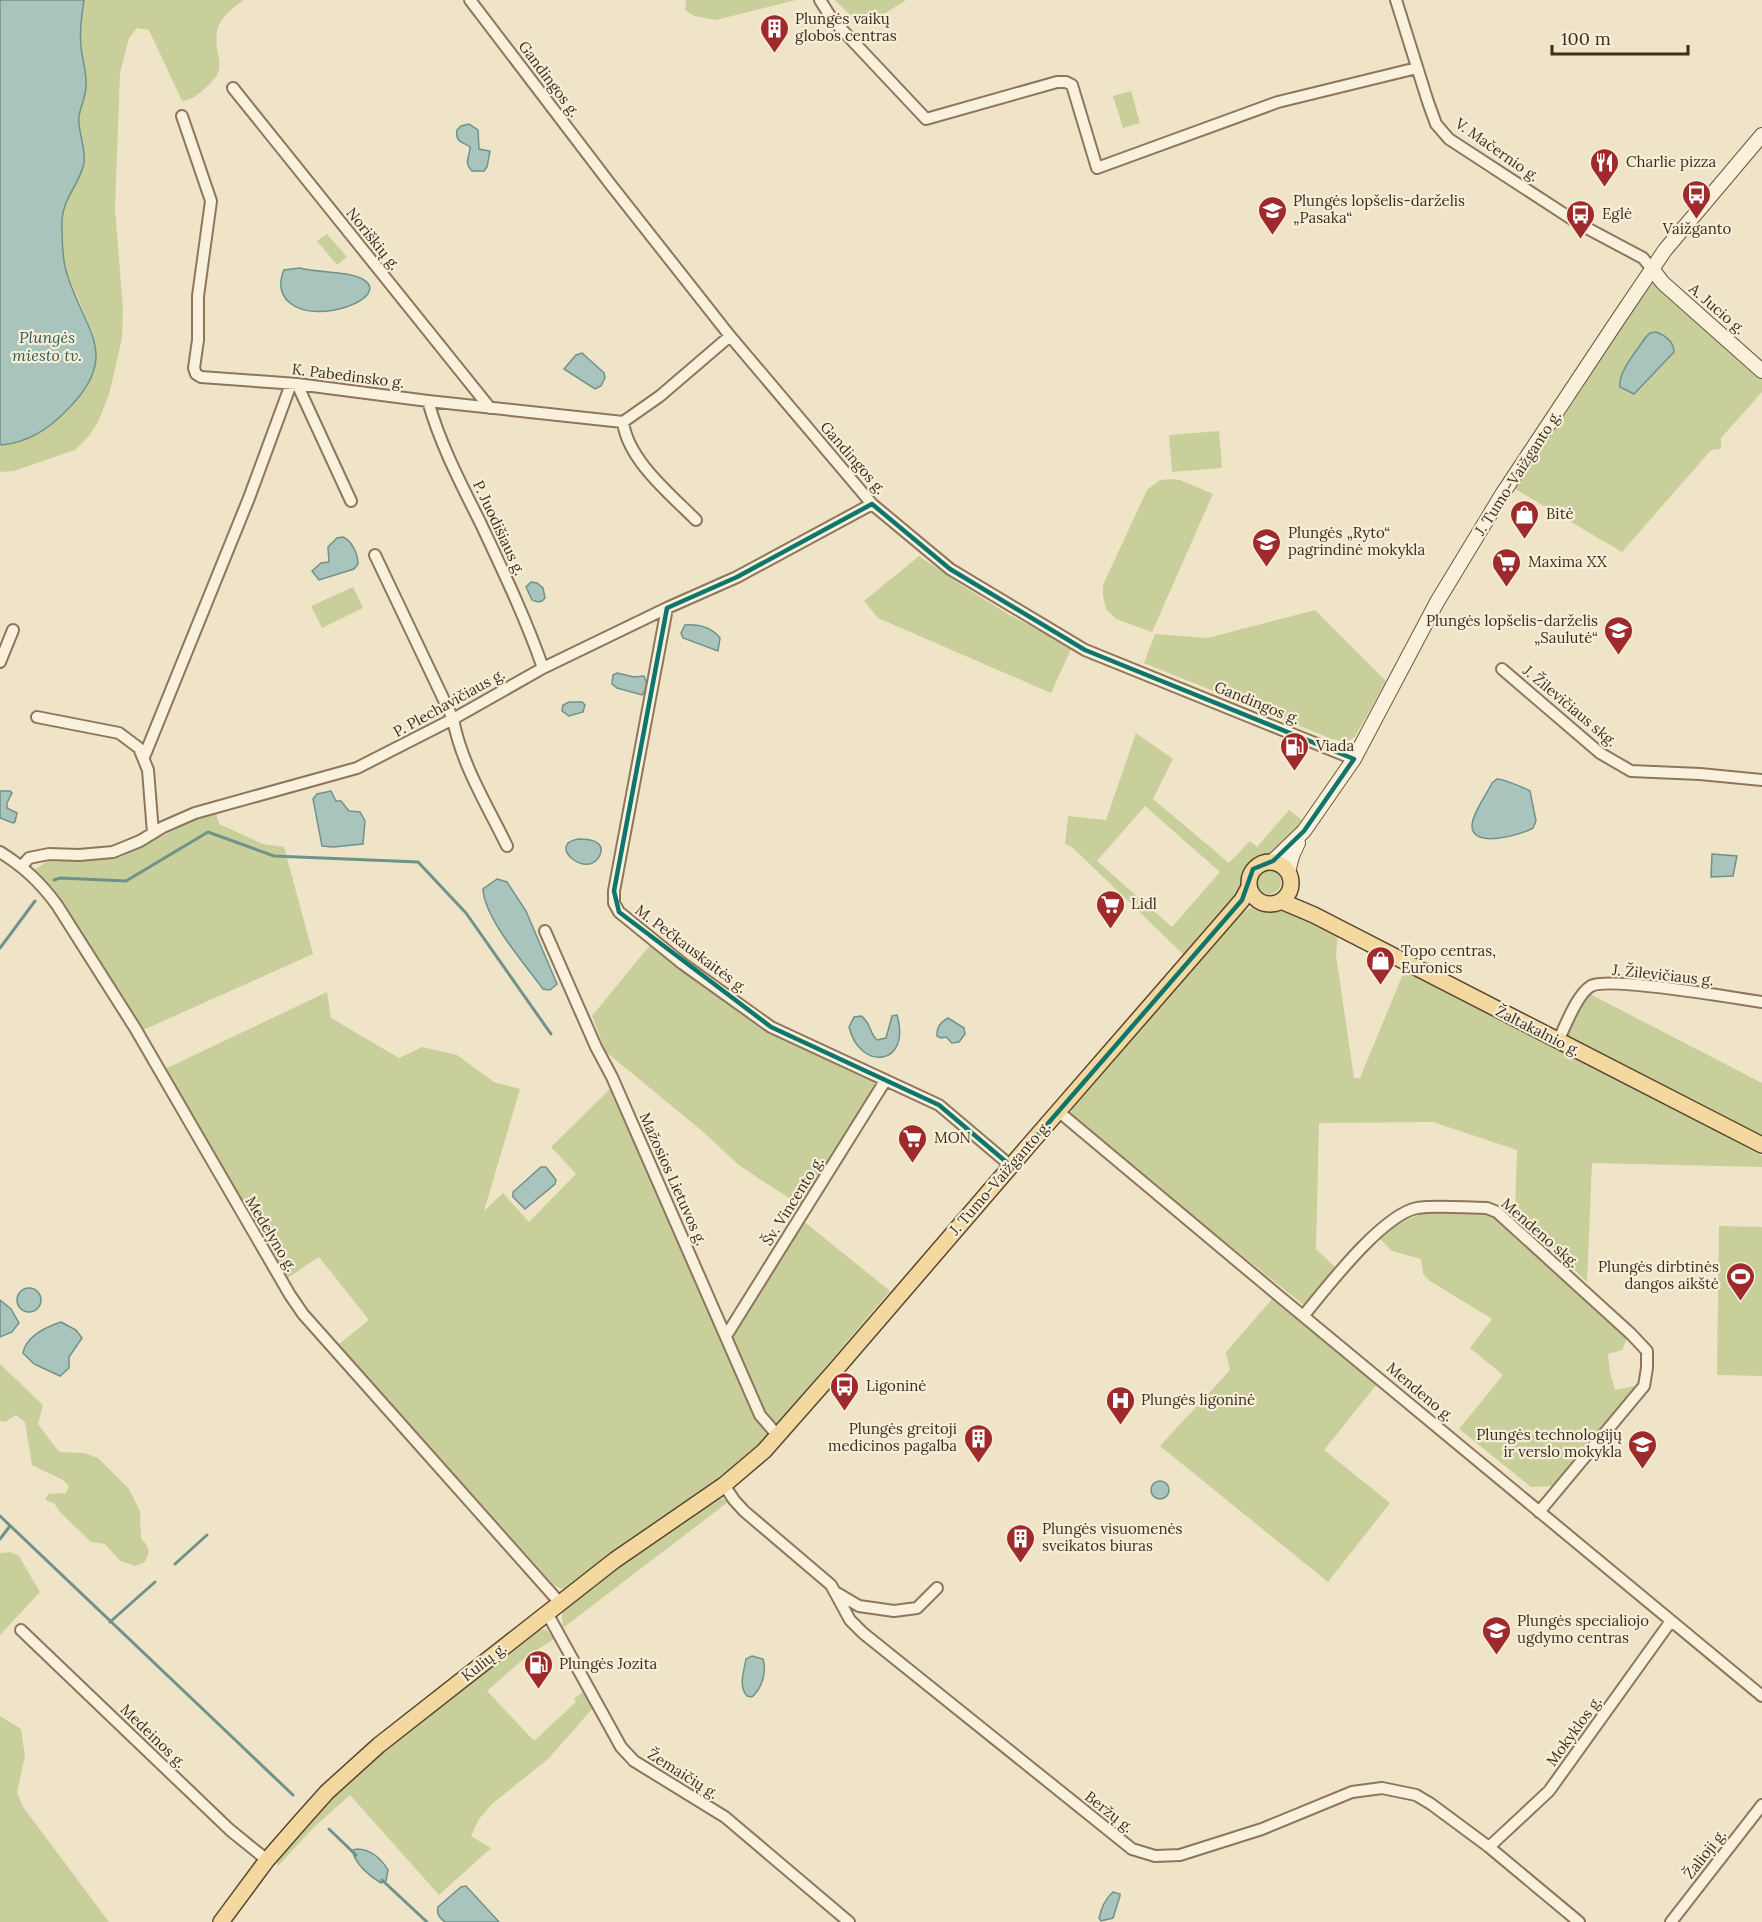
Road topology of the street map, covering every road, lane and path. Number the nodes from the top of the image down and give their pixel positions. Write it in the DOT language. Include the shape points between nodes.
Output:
graph roads {
  1 [pos="470,0"];
  2 [pos="820,0"];
  3 [pos="1396,0"];
  4 [pos="1417,68"];
  5 [pos="233,88"];
  6 [pos="182,116"];
  7 [pos="1762,135"];
  8 [pos="1652,269"];
  9 [pos="730,336"];
  10 [pos="1762,371"];
  11 [pos="294,384"];
  12 [pos="428,401"];
  13 [pos="490,408"];
  14 [pos="623,422"];
  15 [pos="351,501"];
  16 [pos="872,504"];
  17 [pos="696,520"];
  18 [pos="375,555"];
  19 [pos="667,608"];
  20 [pos="13,630"];
  21 [pos="0,662"];
  22 [pos="543,668"];
  23 [pos="1502,669"];
  24 [pos="37,717"];
  25 [pos="453,718"];
  26 [pos="144,757"];
  27 [pos="1354,759"];
  28 [pos="1762,780"];
  29 [pos="1304,831"];
  30 [pos="153,833"];
  31 [pos="507,846"];
  32 [pos="0,852"];
  33 [pos="1273,861"];
  34 [pos="22,866"];
  35 [pos="1288,872"];
  36 [pos="1249,887"];
  37 [pos="1285,895"];
  38 [pos="1258,900"];
  39 [pos="1223,922"];
  40 [pos="545,931"];
  41 [pos="1762,1002"];
  42 [pos="1557,1041"];
  43 [pos="885,1081"];
  44 [pos="1059,1111"];
  45 [pos="1762,1145"];
  46 [pos="1011,1166"];
  47 [pos="1304,1315"];
  48 [pos="726,1336"];
  49 [pos="778,1436"];
  50 [pos="724,1485"];
  51 [pos="1539,1512"];
  52 [pos="937,1588"];
  53 [pos="837,1593"];
  54 [pos="560,1603"];
  55 [pos="548,1613"];
  56 [pos="1671,1622"];
  57 [pos="21,1630"];
  58 [pos="1762,1696"];
  59 [pos="1762,1805"];
  60 [pos="1490,1848"];
  61 [pos="267,1860"];
  62 [pos="221,1922"];
  63 [pos="849,1922"];
  64 [pos="1580,1922"];
  65 [pos="1671,1922"];
  1 -- 9 [label="street, Gandingos g."];
  2 -- 4 [label="street" via="832,19 926,119 1057,82 1072,85 1097,168 1278,102"];
  3 -- 4 [label="street, V. Mačernio g."];
  4 -- 8 [label="street, V. Mačernio g." via="1436,124 1449,139 1581,225 1643,258"];
  5 -- 13 [label="street, Noriškių g."];
  6 -- 11 [label="street, K. Pabedinsko g." via="211,201 198,296 196,374"];
  7 -- 8 [label="main road, J. Tumo-Vaižganto g."];
  8 -- 10 [label="main road, A. Jucio g."];
  8 -- 27 [label="main road, J. Tumo-Vaižganto g." via="1503,493 1437,602"];
  9 -- 14 [label="street"];
  9 -- 16 [label="street, Gandingos g."];
  11 -- 12 [label="street, K. Pabedinsko g."];
  11 -- 15 [label="street"];
  11 -- 26 [label="street"];
  12 -- 13 [label="street, K. Pabedinsko g."];
  12 -- 22 [label="street, P. Juodišiaus g." via="443,445 503,570"];
  13 -- 14 [label="street, K. Pabedinsko g."];
  14 -- 17 [label="street" via="624,434 634,453"];
  16 -- 19 [label="street, P. Plechavičiaus g." via="737,577"];
  16 -- 27 [label="street, Gandingos g." via="950,569 1085,650"];
  18 -- 25 [label="street"];
  19 -- 22 [label="street, P. Plechavičiaus g."];
  19 -- 43 [label="street, M. Pečkauskaitės g." via="614,903 619,912 683,964 771,1027"];
  20 -- 21 [label="street"];
  22 -- 25 [label="street, P. Plechavičiaus g."];
  23 -- 28 [label="street, J. Žilevičiaus skg." via="1600,753 1631,771"];
  24 -- 26 [label="street" via="119,733 139,748"];
  25 -- 30 [label="street, P. Plechavičiaus g." via="357,768 195,813"];
  25 -- 31 [label="street" via="474,777"];
  26 -- 30 [label="street"];
  27 -- 29 [label="main road, J. Tumo-Vaižganto g."];
  29 -- 33 [label="main road, J. Tumo-Vaižganto g."];
  29 -- 35 [label="main road, J. Tumo-Vaižganto g."];
  30 -- 34 [label="street, P. Plechavičiaus g." via="113,852 49,854 29,858"];
  32 -- 34 [label="street, Medelyno g."];
  33 -- 35 [label="main road"];
  33 -- 36 [label="main road" via="1253,869"];
  34 -- 54 [label="street, Medelyno g." via="57,905 129,1018 303,1314"];
  35 -- 37 [label="main road" via="1291,880"];
  36 -- 38 [label="main road"];
  36 -- 39 [label="main road, J. Tumo-Vaižganto g."];
  37 -- 38 [label="main road" via="1270,904"];
  37 -- 42 [label="main road, Žaltakalnio g." via="1314,915"];
  38 -- 39 [label="main road, J. Tumo-Vaižganto g."];
  39 -- 44 [label="main road, J. Tumo-Vaižganto g."];
  40 -- 48 [label="street, Mažosios Lietuvos g."];
  41 -- 42 [label="street, J. Žilevičiaus g." via="1623,983 1592,986 1582,994"];
  42 -- 45 [label="main road, Žaltakalnio g."];
  43 -- 46 [label="street, M. Pečkauskaitės g." via="939,1105"];
  43 -- 48 [label="street, Šv. Vincento g."];
  44 -- 46 [label="main road, J. Tumo-Vaižganto g."];
  44 -- 47 [label="street, Mendeno g."];
  46 -- 49 [label="main road, J. Tumo-Vaižganto g."];
  47 -- 51 [label="street, Mendeno g."];
  47 -- 51 [label="street, Mendeno skg." via="1374,1234 1400,1214 1418,1208 1487,1208 1497,1212 1647,1351 1644,1386"];
  48 -- 49 [label="street, Mažosios Lietuvos g." via="760,1415"];
  49 -- 50 [label="main road, Kulių g."];
  50 -- 53 [label="street, Beržų g." via="744,1511"];
  50 -- 54 [label="main road, Kulių g."];
  51 -- 56 [label="street, Mendeno g."];
  52 -- 53 [label="street" via="917,1608 894,1611 859,1606"];
  53 -- 60 [label="street, Beržų g." via="850,1620 863,1633 1132,1849 1155,1856 1180,1855 1262,1829 1352,1792 1382,1788 1424,1800"];
  54 -- 55 [label="main road, Kulių g."];
  55 -- 61 [label="main road, Kulių g." via="379,1745 327,1792"];
  55 -- 63 [label="street, Žemaičių g." via="621,1748 634,1761 724,1817"];
  56 -- 58 [label="street, Mendeno g."];
  56 -- 60 [label="street, Mokyklos g." via="1549,1791"];
  57 -- 61 [label="street, Medeinos g." via="230,1830"];
  59 -- 65 [label="street, Žalioji g."];
  60 -- 64 [label="street, Beržų g."];
  61 -- 62 [label="main road, Kulių g."];
}
